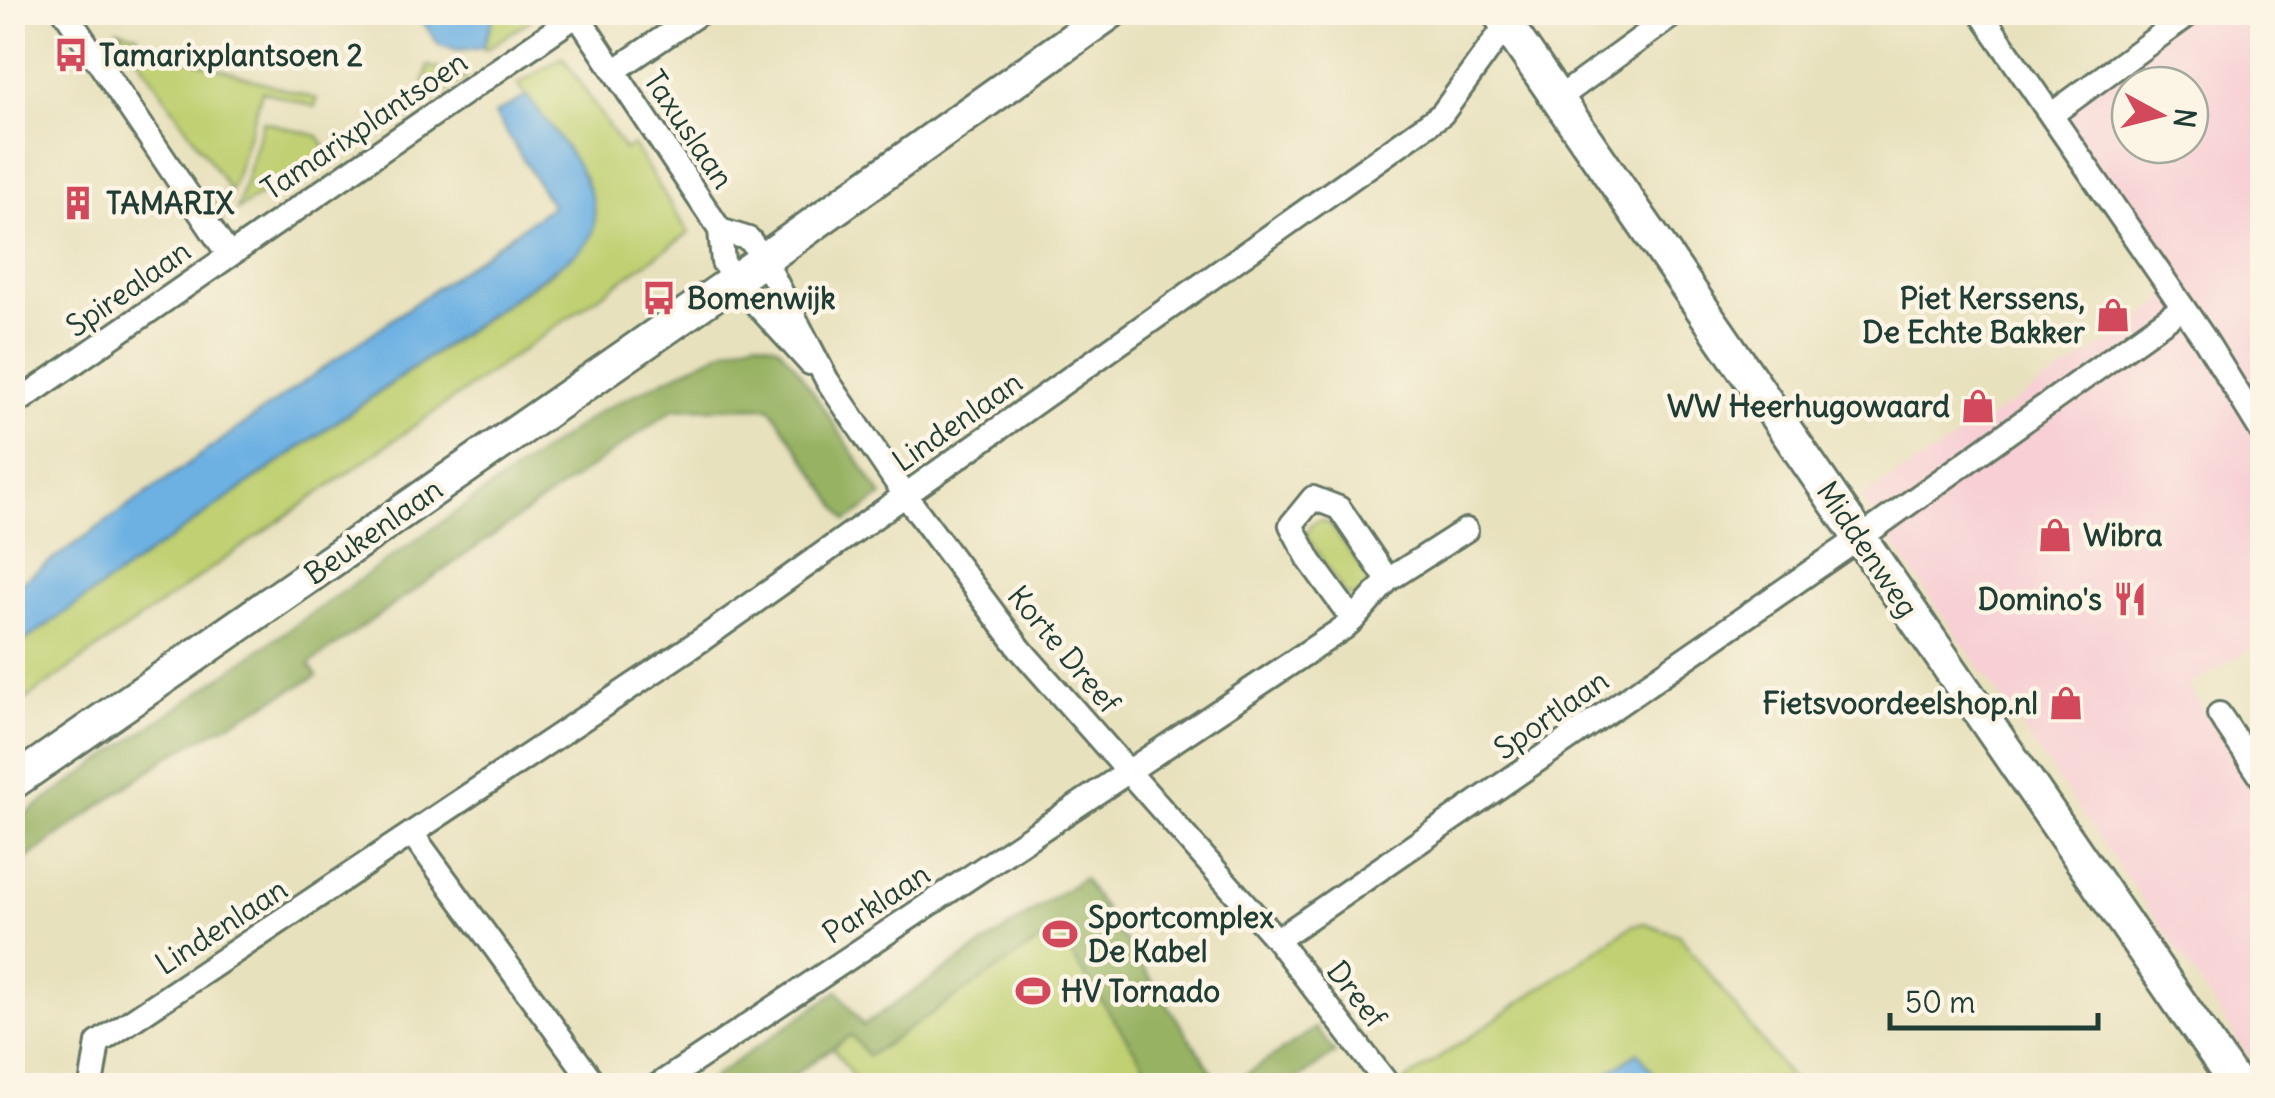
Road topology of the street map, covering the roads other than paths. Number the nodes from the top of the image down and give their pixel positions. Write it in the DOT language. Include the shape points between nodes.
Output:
graph roads {
  1 [pos="64,12"];
  2 [pos="701,12"];
  3 [pos="1075,12"];
  4 [pos="1111,12"];
  5 [pos="1677,12"];
  6 [pos="1980,12"];
  7 [pos="2192,12"];
  8 [pos="576,14"];
  9 [pos="1503,18"];
  10 [pos="614,71"];
  11 [pos="1559,98"];
  12 [pos="2051,115"];
  13 [pos="720,230"];
  14 [pos="759,252"];
  15 [pos="228,254"];
  16 [pos="730,273"];
  17 [pos="2182,308"];
  18 [pos="827,380"];
  19 [pos="12,406"];
  20 [pos="2262,432"];
  21 [pos="905,494"];
  22 [pos="1466,530"];
  23 [pos="1860,538"];
  24 [pos="1388,580"];
  25 [pos="1352,620"];
  26 [pos="2219,714"];
  27 [pos="12,764"];
  28 [pos="1130,772"];
  29 [pos="2262,778"];
  30 [pos="12,783"];
  31 [pos="413,834"];
  32 [pos="1277,940"];
  33 [pos="91,1086"];
  34 [pos="596,1086"];
  35 [pos="657,1086"];
  36 [pos="1389,1086"];
  37 [pos="2236,1086"];
  1 -- 15 [label="street"];
  2 -- 10 [label="street"];
  3 -- 14 [label="street, Beukenlaan"];
  4 -- 14 [label="street, Beukenlaan"];
  5 -- 11 [label="street"];
  6 -- 12 [label="street"];
  7 -- 12 [label="street"];
  8 -- 10 [label="street, Taxuslaan"];
  8 -- 15 [label="street, Tamarixplantsoen"];
  9 -- 11 [label="street, Middenweg"];
  9 -- 21 [label="street, Lindenlaan" via="1442,114"];
  10 -- 13 [label="street, Taxuslaan"];
  11 -- 23 [label="street, Middenweg"];
  12 -- 17 [label="street"];
  13 -- 14 [label="street, Taxuslaan" via="750,239"];
  13 -- 16 [label="street, Taxuslaan"];
  14 -- 16 [label="street, Beukenlaan"];
  14 -- 18 [label="street, Korte Dreef"];
  15 -- 19 [label="street, Spirealaan"];
  16 -- 18 [label="street, Korte Dreef"];
  16 -- 27 [label="street, Beukenlaan"];
  16 -- 30 [label="street, Beukenlaan"];
  17 -- 20 [label="street"];
  17 -- 23 [label="street, Sportlaan"];
  18 -- 21 [label="street, Korte Dreef"];
  21 -- 28 [label="street, Korte Dreef" via="1021,650"];
  21 -- 31 [label="street, Lindenlaan"];
  22 -- 24 [label="street, Parklaan"];
  23 -- 32 [label="street, Sportlaan"];
  23 -- 37 [label="street, Middenweg"];
  24 -- 25 [label="street, Parklaan"];
  24 -- 25 [label="street" via="1339,508 1313,498 1291,525"];
  25 -- 28 [label="street, Parklaan"];
  26 -- 29 [label="street"];
  28 -- 32 [label="street, Korte Dreef"];
  28 -- 35 [label="street, Parklaan"];
  31 -- 33 [label="street, Lindenlaan" via="98,1043"];
  31 -- 34 [label="street"];
  32 -- 36 [label="street, Dreef"];
}
